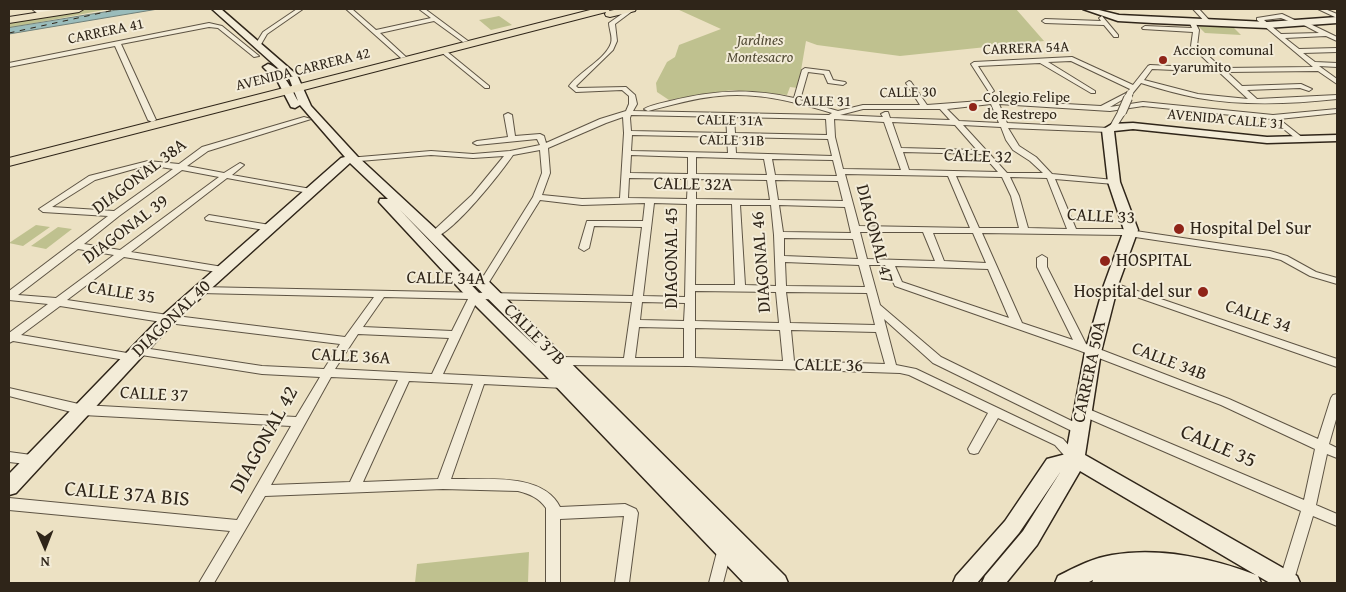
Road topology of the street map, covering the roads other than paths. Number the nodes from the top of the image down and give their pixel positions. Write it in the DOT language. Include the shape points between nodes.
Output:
graph roads {
  1 [pos="35,9"];
  2 [pos="79,9"];
  3 [pos="208,9"];
  4 [pos="216,9"];
  5 [pos="300,9"];
  6 [pos="349,9"];
  7 [pos="422,9"];
  8 [pos="631,9"];
  9 [pos="1087,9"];
  10 [pos="1196,9"];
  11 [pos="1321,9"];
  12 [pos="63,11"];
  13 [pos="588,12"];
  14 [pos="9,13"];
  15 [pos="611,13"];
  16 [pos="48,14"];
  17 [pos="435,19"];
  18 [pos="1337,19"];
  19 [pos="9,20"];
  20 [pos="1107,20"];
  21 [pos="227,21"];
  22 [pos="1045,21"];
  23 [pos="1192,21"];
  24 [pos="1073,22"];
  25 [pos="1208,22"];
  26 [pos="1301,23"];
  27 [pos="1267,24"];
  28 [pos="1145,28"];
  29 [pos="1196,30"];
  30 [pos="1081,31"];
  31 [pos="376,32"];
  32 [pos="1326,34"];
  33 [pos="1116,36"];
  34 [pos="1280,36"];
  35 [pos="1337,38"];
  36 [pos="465,41"];
  37 [pos="117,43"];
  38 [pos="258,45"];
  39 [pos="443,48"];
  40 [pos="1300,51"];
  41 [pos="1336,51"];
  42 [pos="256,56"];
  43 [pos="408,58"];
  44 [pos="1040,60"];
  45 [pos="9,65"];
  46 [pos="1337,65"];
  47 [pos="1317,67"];
  48 [pos="1220,70"];
  49 [pos="1140,81"];
  50 [pos="909,82"];
  51 [pos="1337,82"];
  52 [pos="843,83"];
  53 [pos="487,87"];
  54 [pos="1239,88"];
  55 [pos="1309,89"];
  56 [pos="1132,90"];
  57 [pos="991,91"];
  58 [pos="293,92"];
  59 [pos="1093,92"];
  60 [pos="1337,97"];
  61 [pos="796,101"];
  62 [pos="1255,101"];
  63 [pos="994,102"];
  64 [pos="881,107"];
  65 [pos="925,107"];
  66 [pos="942,107"];
  67 [pos="1103,108"];
  68 [pos="1337,111"];
  69 [pos="628,113"];
  70 [pos="838,113"];
  71 [pos="508,115"];
  72 [pos="730,116"];
  73 [pos="830,117"];
  74 [pos="1274,117"];
  75 [pos="307,119"];
  76 [pos="889,119"];
  77 [pos="152,120"];
  78 [pos="957,122"];
  79 [pos="1002,123"];
  80 [pos="1110,129"];
  81 [pos="628,133"];
  82 [pos="732,135"];
  83 [pos="831,137"];
  84 [pos="1337,138"];
  85 [pos="512,140"];
  86 [pos="1300,140"];
  87 [pos="477,143"];
  88 [pos="544,148"];
  89 [pos="899,150"];
  90 [pos="982,152"];
  91 [pos="510,153"];
  92 [pos="627,154"];
  93 [pos="692,154"];
  94 [pos="732,155"];
  95 [pos="768,156"];
  96 [pos="837,158"];
  97 [pos="9,160"];
  98 [pos="349,160"];
  99 [pos="240,165"];
  100 [pos="180,167"];
  101 [pos="906,172"];
  102 [pos="952,173"];
  103 [pos="625,174"];
  104 [pos="842,175"];
  105 [pos="1005,175"];
  106 [pos="226,176"];
  107 [pos="692,176"];
  108 [pos="1050,176"];
  109 [pos="771,178"];
  110 [pos="1114,182"];
  111 [pos="311,192"];
  112 [pos="538,197"];
  113 [pos="624,200"];
  114 [pos="650,201"];
  115 [pos="691,201"];
  116 [pos="736,202"];
  117 [pos="774,203"];
  118 [pos="849,204"];
  119 [pos="116,214"];
  120 [pos="209,218"];
  121 [pos="646,224"];
  122 [pos="270,228"];
  123 [pos="927,230"];
  124 [pos="976,230"];
  125 [pos="1024,231"];
  126 [pos="1072,231"];
  127 [pos="857,232"];
  128 [pos="1130,233"];
  129 [pos="434,235"];
  130 [pos="779,235"];
  131 [pos="76,246"];
  132 [pos="584,248"];
  133 [pos="123,253"];
  134 [pos="1042,258"];
  135 [pos="780,259"];
  136 [pos="864,262"];
  137 [pos="889,264"];
  138 [pos="940,265"];
  139 [pos="992,266"];
  140 [pos="223,270"];
  141 [pos="1337,281"];
  142 [pos="1111,285"];
  143 [pos="691,288"];
  144 [pos="740,288"];
  145 [pos="200,290"];
  146 [pos="781,290"];
  147 [pos="872,290"];
  148 [pos="478,291"];
  149 [pos="381,294"];
  150 [pos="9,296"];
  151 [pos="495,296"];
  152 [pos="638,299"];
  153 [pos="690,300"];
  154 [pos="58,302"];
  155 [pos="877,308"];
  156 [pos="168,319"];
  157 [pos="634,323"];
  158 [pos="691,323"];
  159 [pos="1018,324"];
  160 [pos="784,326"];
  161 [pos="882,329"];
  162 [pos="354,330"];
  163 [pos="454,335"];
  164 [pos="9,338"];
  165 [pos="347,341"];
  166 [pos="1088,350"];
  167 [pos="134,354"];
  168 [pos="560,361"];
  169 [pos="629,361"];
  170 [pos="690,362"];
  171 [pos="1337,363"];
  172 [pos="789,365"];
  173 [pos="891,368"];
  174 [pos="326,374"];
  175 [pos="405,377"];
  176 [pos="434,379"];
  177 [pos="480,381"];
  178 [pos="564,384"];
  179 [pos="9,392"];
  180 [pos="1337,398"];
  181 [pos="83,410"];
  182 [pos="1082,411"];
  183 [pos="995,412"];
  184 [pos="298,422"];
  185 [pos="1078,430"];
  186 [pos="1322,446"];
  187 [pos="974,449"];
  188 [pos="1337,453"];
  189 [pos="9,457"];
  190 [pos="1076,458"];
  191 [pos="35,460"];
  192 [pos="443,484"];
  193 [pos="9,487"];
  194 [pos="354,488"];
  195 [pos="261,491"];
  196 [pos="9,504"];
  197 [pos="1309,508"];
  198 [pos="553,513"];
  199 [pos="1337,520"];
  200 [pos="241,526"];
  201 [pos="726,548"];
  202 [pos="1288,582"];
  203 [pos="206,583"];
  204 [pos="553,583"];
  205 [pos="622,583"];
  206 [pos="716,583"];
  207 [pos="758,583"];
  208 [pos="777,583"];
  209 [pos="964,583"];
  210 [pos="993,583"];
  211 [pos="1066,583"];
  212 [pos="1103,583"];
  213 [pos="1210,583"];
  214 [pos="1250,583"];
  1 -- 12 [label="street"];
  2 -- 12 [label="highway"];
  3 -- 21 [label="main road"];
  4 -- 21 [label="main road"];
  5 -- 38 [label="street" via="265,33"];
  6 -- 31 [label="street"];
  7 -- 17 [label="street"];
  8 -- 15 [label="highway"];
  9 -- 20 [label="main road"];
  10 -- 25 [label="street"];
  11 -- 18 [label="street"];
  12 -- 16 [label="highway"];
  13 -- 15 [label="highway"];
  13 -- 36 [label="highway"];
  13 -- 39 [label="highway"];
  14 -- 16 [label="highway"];
  15 -- 69 [label="street" via="613,44 572,86 576,90 626,89 633,104"];
  16 -- 19 [label="highway"];
  17 -- 31 [label="street"];
  17 -- 36 [label="street"];
  18 -- 26 [label="main road"];
  20 -- 23 [label="main road"];
  20 -- 24 [label="street"];
  20 -- 33 [label="street"];
  21 -- 38 [label="main road"];
  21 -- 42 [label="main road"];
  22 -- 24 [label="street"];
  23 -- 25 [label="main road"];
  23 -- 29 [label="street"];
  24 -- 30 [label="street"];
  25 -- 27 [label="main road"];
  26 -- 27 [label="main road"];
  26 -- 27 [label="street" via="1285,17 1259,19"];
  26 -- 32 [label="street"];
  27 -- 34 [label="street"];
  28 -- 29 [label="street"];
  29 -- 48 [label="street" via="1194,46"];
  31 -- 43 [label="street"];
  32 -- 34 [label="street"];
  32 -- 35 [label="street"];
  34 -- 40 [label="street"];
  36 -- 39 [label="highway"];
  37 -- 42 [label="street, CARRERA 41" via="209,25 220,27"];
  37 -- 45 [label="street, CARRERA 41"];
  37 -- 77 [label="street"];
  38 -- 58 [label="main road" via="293,77"];
  39 -- 43 [label="highway"];
  39 -- 53 [label="street"];
  40 -- 41 [label="street"];
  40 -- 47 [label="street"];
  42 -- 58 [label="main road"];
  43 -- 58 [label="highway, AVENIDA CARRERA 42"];
  43 -- 58 [label="highway, AVENIDA CARRERA 42"];
  44 -- 56 [label="street, CARRERA 54A" via="1072,59"];
  44 -- 57 [label="street, CARRERA 54A" via="974,64"];
  44 -- 59 [label="street"];
  46 -- 47 [label="street"];
  47 -- 48 [label="street"];
  47 -- 51 [label="street"];
  48 -- 49 [label="street" via="1150,67"];
  48 -- 54 [label="street"];
  49 -- 56 [label="street"];
  49 -- 62 [label="street" via="1191,95"];
  50 -- 65 [label="street"];
  52 -- 61 [label="street" via="830,82 827,72 805,70"];
  54 -- 55 [label="street" via="1301,86"];
  54 -- 62 [label="street"];
  56 -- 67 [label="street"];
  56 -- 80 [label="street, bridge"];
  58 -- 75 [label="main road, CALLE 37B"];
  58 -- 77 [label="highway, AVENIDA CARRERA 42"];
  58 -- 97 [label="highway, AVENIDA CARRERA 42" via="271,100 231,105"];
  58 -- 98 [label="main road, CALLE 37B"];
  60 -- 62 [label="street"];
  61 -- 69 [label="street, CALLE 30" via="764,94 726,93"];
  61 -- 70 [label="street, CALLE 30"];
  63 -- 66 [label="street, CALLE 30"];
  63 -- 67 [label="street, CALLE 30"];
  63 -- 79 [label="street"];
  64 -- 65 [label="street, CALLE 30"];
  64 -- 70 [label="street, CALLE 30"];
  64 -- 76 [label="street"];
  65 -- 66 [label="street, CALLE 30"];
  66 -- 78 [label="street"];
  67 -- 74 [label="street, CALLE 30" via="1143,104"];
  68 -- 74 [label="street, CALLE 30"];
  69 -- 72 [label="street, CALLE 31"];
  69 -- 81 [label="street"];
  69 -- 88 [label="street, CALLE 31"];
  70 -- 73 [label="street"];
  71 -- 85 [label="street"];
  72 -- 73 [label="street, CALLE 31"];
  72 -- 82 [label="street"];
  73 -- 76 [label="street, CALLE 31"];
  73 -- 83 [label="street, DIAGONAL 47"];
  74 -- 86 [label="street"];
  75 -- 98 [label="main road, CALLE 37B"];
  75 -- 100 [label="street, DIAGONAL 38A" via="205,149"];
  76 -- 78 [label="street, CALLE 31"];
  76 -- 89 [label="street"];
  77 -- 97 [label="highway, AVENIDA CARRERA 42"];
  78 -- 79 [label="street, CALLE 31"];
  78 -- 90 [label="street"];
  79 -- 80 [label="street, CALLE 31"];
  79 -- 108 [label="street" via="1016,148"];
  80 -- 86 [label="main road, AVENIDA CALLE 31" via="1133,126 1259,140"];
  80 -- 110 [label="main road" via="1109,149"];
  81 -- 82 [label="street, CALLE 31A"];
  81 -- 92 [label="street"];
  82 -- 83 [label="street, CALLE 31A"];
  82 -- 94 [label="street"];
  83 -- 96 [label="street, DIAGONAL 47"];
  84 -- 86 [label="main road, AVENIDA CALLE 31"];
  85 -- 87 [label="street"];
  85 -- 88 [label="street" via="540,136"];
  88 -- 91 [label="street"];
  88 -- 112 [label="street" via="546,173"];
  89 -- 90 [label="street"];
  89 -- 101 [label="street"];
  90 -- 105 [label="street"];
  91 -- 98 [label="street" via="473,156 431,153"];
  91 -- 129 [label="street" via="486,186"];
  92 -- 93 [label="street, CALLE 31B"];
  92 -- 103 [label="street"];
  93 -- 94 [label="street, CALLE 31B"];
  93 -- 107 [label="street, DIAGONAL 45"];
  94 -- 95 [label="street, CALLE 31B"];
  95 -- 96 [label="street, CALLE 31B"];
  95 -- 109 [label="street, DIAGONAL 46"];
  96 -- 104 [label="street, DIAGONAL 47"];
  98 -- 111 [label="main road, DIAGONAL 40"];
  98 -- 129 [label="main road, CALLE 37B"];
  98 -- 148 [label="main road, CALLE 37B"];
  99 -- 106 [label="street, DIAGONAL 39"];
  100 -- 106 [label="street"];
  100 -- 119 [label="street, DIAGONAL 38A"];
  100 -- 119 [label="street" via="160,163 136,165 92,178 43,209"];
  101 -- 102 [label="street, CALLE 32"];
  101 -- 104 [label="street, CALLE 32"];
  102 -- 105 [label="street, CALLE 32"];
  102 -- 124 [label="street"];
  103 -- 107 [label="street, CALLE 32"];
  103 -- 113 [label="street"];
  104 -- 109 [label="street, CALLE 32"];
  104 -- 118 [label="street, DIAGONAL 47"];
  105 -- 108 [label="street, CALLE 32"];
  105 -- 125 [label="street"];
  106 -- 111 [label="street"];
  106 -- 133 [label="street, DIAGONAL 39"];
  107 -- 109 [label="street, CALLE 32"];
  107 -- 115 [label="street, DIAGONAL 45"];
  108 -- 110 [label="street, CALLE 32"];
  108 -- 126 [label="street"];
  109 -- 117 [label="street, DIAGONAL 46"];
  110 -- 128 [label="main road"];
  111 -- 122 [label="main road, DIAGONAL 40"];
  112 -- 113 [label="street, CALLE 32A" via="582,202"];
  112 -- 148 [label="street"];
  113 -- 114 [label="street, CALLE 32A"];
  114 -- 115 [label="street, CALLE 32A"];
  114 -- 121 [label="street"];
  115 -- 116 [label="street, CALLE 32A"];
  115 -- 143 [label="street, DIAGONAL 45"];
  116 -- 117 [label="street, CALLE 32A"];
  116 -- 144 [label="street"];
  117 -- 118 [label="street, CALLE 32A"];
  117 -- 130 [label="street, DIAGONAL 46"];
  118 -- 127 [label="street, DIAGONAL 47"];
  119 -- 131 [label="street, DIAGONAL 38A"];
  120 -- 122 [label="street"];
  121 -- 132 [label="street" via="590,223"];
  121 -- 152 [label="street"];
  122 -- 140 [label="main road, DIAGONAL 40"];
  123 -- 124 [label="street, CALLE 33"];
  123 -- 127 [label="street, CALLE 33"];
  123 -- 138 [label="street"];
  124 -- 125 [label="street, CALLE 33"];
  124 -- 139 [label="street"];
  125 -- 126 [label="street, CALLE 33"];
  126 -- 128 [label="street, CALLE 33"];
  127 -- 130 [label="street, CALLE 33"];
  127 -- 136 [label="street, DIAGONAL 47"];
  128 -- 141 [label="street, CALLE 33" via="1270,254 1312,274"];
  128 -- 142 [label="main road, CARRERA 50A"];
  129 -- 148 [label="main road, CALLE 37B"];
  130 -- 135 [label="street, DIAGONAL 46"];
  131 -- 133 [label="street"];
  131 -- 150 [label="street, DIAGONAL 38A"];
  133 -- 140 [label="street"];
  133 -- 154 [label="street, DIAGONAL 39"];
  134 -- 166 [label="street" via="1042,267"];
  135 -- 136 [label="street"];
  135 -- 146 [label="street, DIAGONAL 46"];
  136 -- 137 [label="street"];
  136 -- 147 [label="street, DIAGONAL 47"];
  137 -- 138 [label="street"];
  137 -- 159 [label="street, CALLE 34B" via="898,284"];
  138 -- 139 [label="street"];
  139 -- 159 [label="street"];
  140 -- 145 [label="main road, DIAGONAL 40"];
  142 -- 166 [label="main road, CARRERA 50A"];
  142 -- 171 [label="street, CALLE 34"];
  143 -- 144 [label="street"];
  143 -- 153 [label="street, DIAGONAL 45"];
  144 -- 146 [label="street"];
  145 -- 149 [label="street, CALLE 34A"];
  145 -- 156 [label="main road, DIAGONAL 40"];
  146 -- 147 [label="street"];
  146 -- 160 [label="street, DIAGONAL 46"];
  147 -- 155 [label="street, DIAGONAL 47"];
  148 -- 149 [label="street, CALLE 34A"];
  148 -- 151 [label="main road, CALLE 37B"];
  148 -- 163 [label="street"];
  148 -- 178 [label="main road, CALLE 37B"];
  149 -- 162 [label="street, DIAGONAL 42"];
  150 -- 154 [label="street, CALLE 35"];
  151 -- 152 [label="street, CALLE 34A"];
  151 -- 168 [label="main road, CALLE 37B"];
  152 -- 153 [label="street, CALLE 34A"];
  152 -- 157 [label="street"];
  153 -- 158 [label="street, DIAGONAL 45"];
  154 -- 156 [label="street, CALLE 35"];
  154 -- 164 [label="street, DIAGONAL 39"];
  155 -- 161 [label="street, DIAGONAL 47"];
  155 -- 185 [label="street" via="937,360"];
  156 -- 165 [label="street, CALLE 35"];
  156 -- 167 [label="main road, DIAGONAL 40"];
  157 -- 158 [label="street"];
  157 -- 169 [label="street"];
  158 -- 160 [label="street"];
  158 -- 170 [label="street, DIAGONAL 45"];
  159 -- 166 [label="street, CALLE 34B"];
  160 -- 161 [label="street"];
  160 -- 172 [label="street, DIAGONAL 46"];
  161 -- 173 [label="street, DIAGONAL 47"];
  162 -- 163 [label="street"];
  162 -- 165 [label="street, DIAGONAL 42"];
  163 -- 176 [label="street"];
  164 -- 167 [label="street, CALLE 36A"];
  165 -- 174 [label="street, DIAGONAL 42"];
  166 -- 182 [label="main road, CARRERA 50A"];
  166 -- 186 [label="street, CALLE 34B" via="1226,402"];
  167 -- 174 [label="street, CALLE 36A" via="262,370"];
  167 -- 181 [label="main road, DIAGONAL 40"];
  168 -- 169 [label="street, CALLE 36"];
  168 -- 208 [label="main road, CALLE 37B"];
  169 -- 170 [label="street, CALLE 36"];
  170 -- 172 [label="street, CALLE 36"];
  172 -- 173 [label="street, CALLE 36"];
  173 -- 183 [label="street, CALLE 36" via="912,372"];
  174 -- 175 [label="street, CALLE 36A"];
  174 -- 184 [label="street, DIAGONAL 42"];
  175 -- 176 [label="street, CALLE 36A"];
  175 -- 194 [label="street"];
  176 -- 177 [label="street, CALLE 36A"];
  177 -- 178 [label="street, CALLE 36A"];
  177 -- 192 [label="street"];
  178 -- 201 [label="main road, CALLE 37B"];
  179 -- 181 [label="street, CALLE 37"];
  180 -- 186 [label="street"];
  181 -- 184 [label="street, CALLE 37"];
  181 -- 191 [label="main road, DIAGONAL 40"];
  182 -- 185 [label="main road, CARRERA 50A"];
  182 -- 197 [label="street, CALLE 35"];
  183 -- 187 [label="street"];
  183 -- 190 [label="street, CALLE 36" via="1059,442"];
  184 -- 195 [label="street, DIAGONAL 42"];
  185 -- 190 [label="main road, CARRERA 50A"];
  186 -- 188 [label="street, CALLE 34B"];
  186 -- 197 [label="street"];
  189 -- 191 [label="street"];
  190 -- 202 [label="main road, CALLE 36"];
  190 -- 209 [label="main road" via="1054,465 1012,526"];
  190 -- 210 [label="main road, CARRERA 50A" via="1030,538"];
  191 -- 193 [label="main road, DIAGONAL 40"];
  192 -- 194 [label="street"];
  192 -- 198 [label="street" via="531,489 545,496 553,507"];
  194 -- 195 [label="street"];
  195 -- 200 [label="street, DIAGONAL 42"];
  196 -- 200 [label="street, CALLE 37A BIS"];
  197 -- 199 [label="street, CALLE 35"];
  197 -- 202 [label="street"];
  198 -- 204 [label="street"];
  198 -- 205 [label="street" via="624,510 631,513"];
  200 -- 203 [label="street, DIAGONAL 42"];
  201 -- 206 [label="street"];
  201 -- 207 [label="main road, CALLE 37B"];
  211 -- 214 [label="main road" via="1102,567 1152,562 1185,565"];
  212 -- 213 [label="main road" via="1112,579 1162,576"];
}
